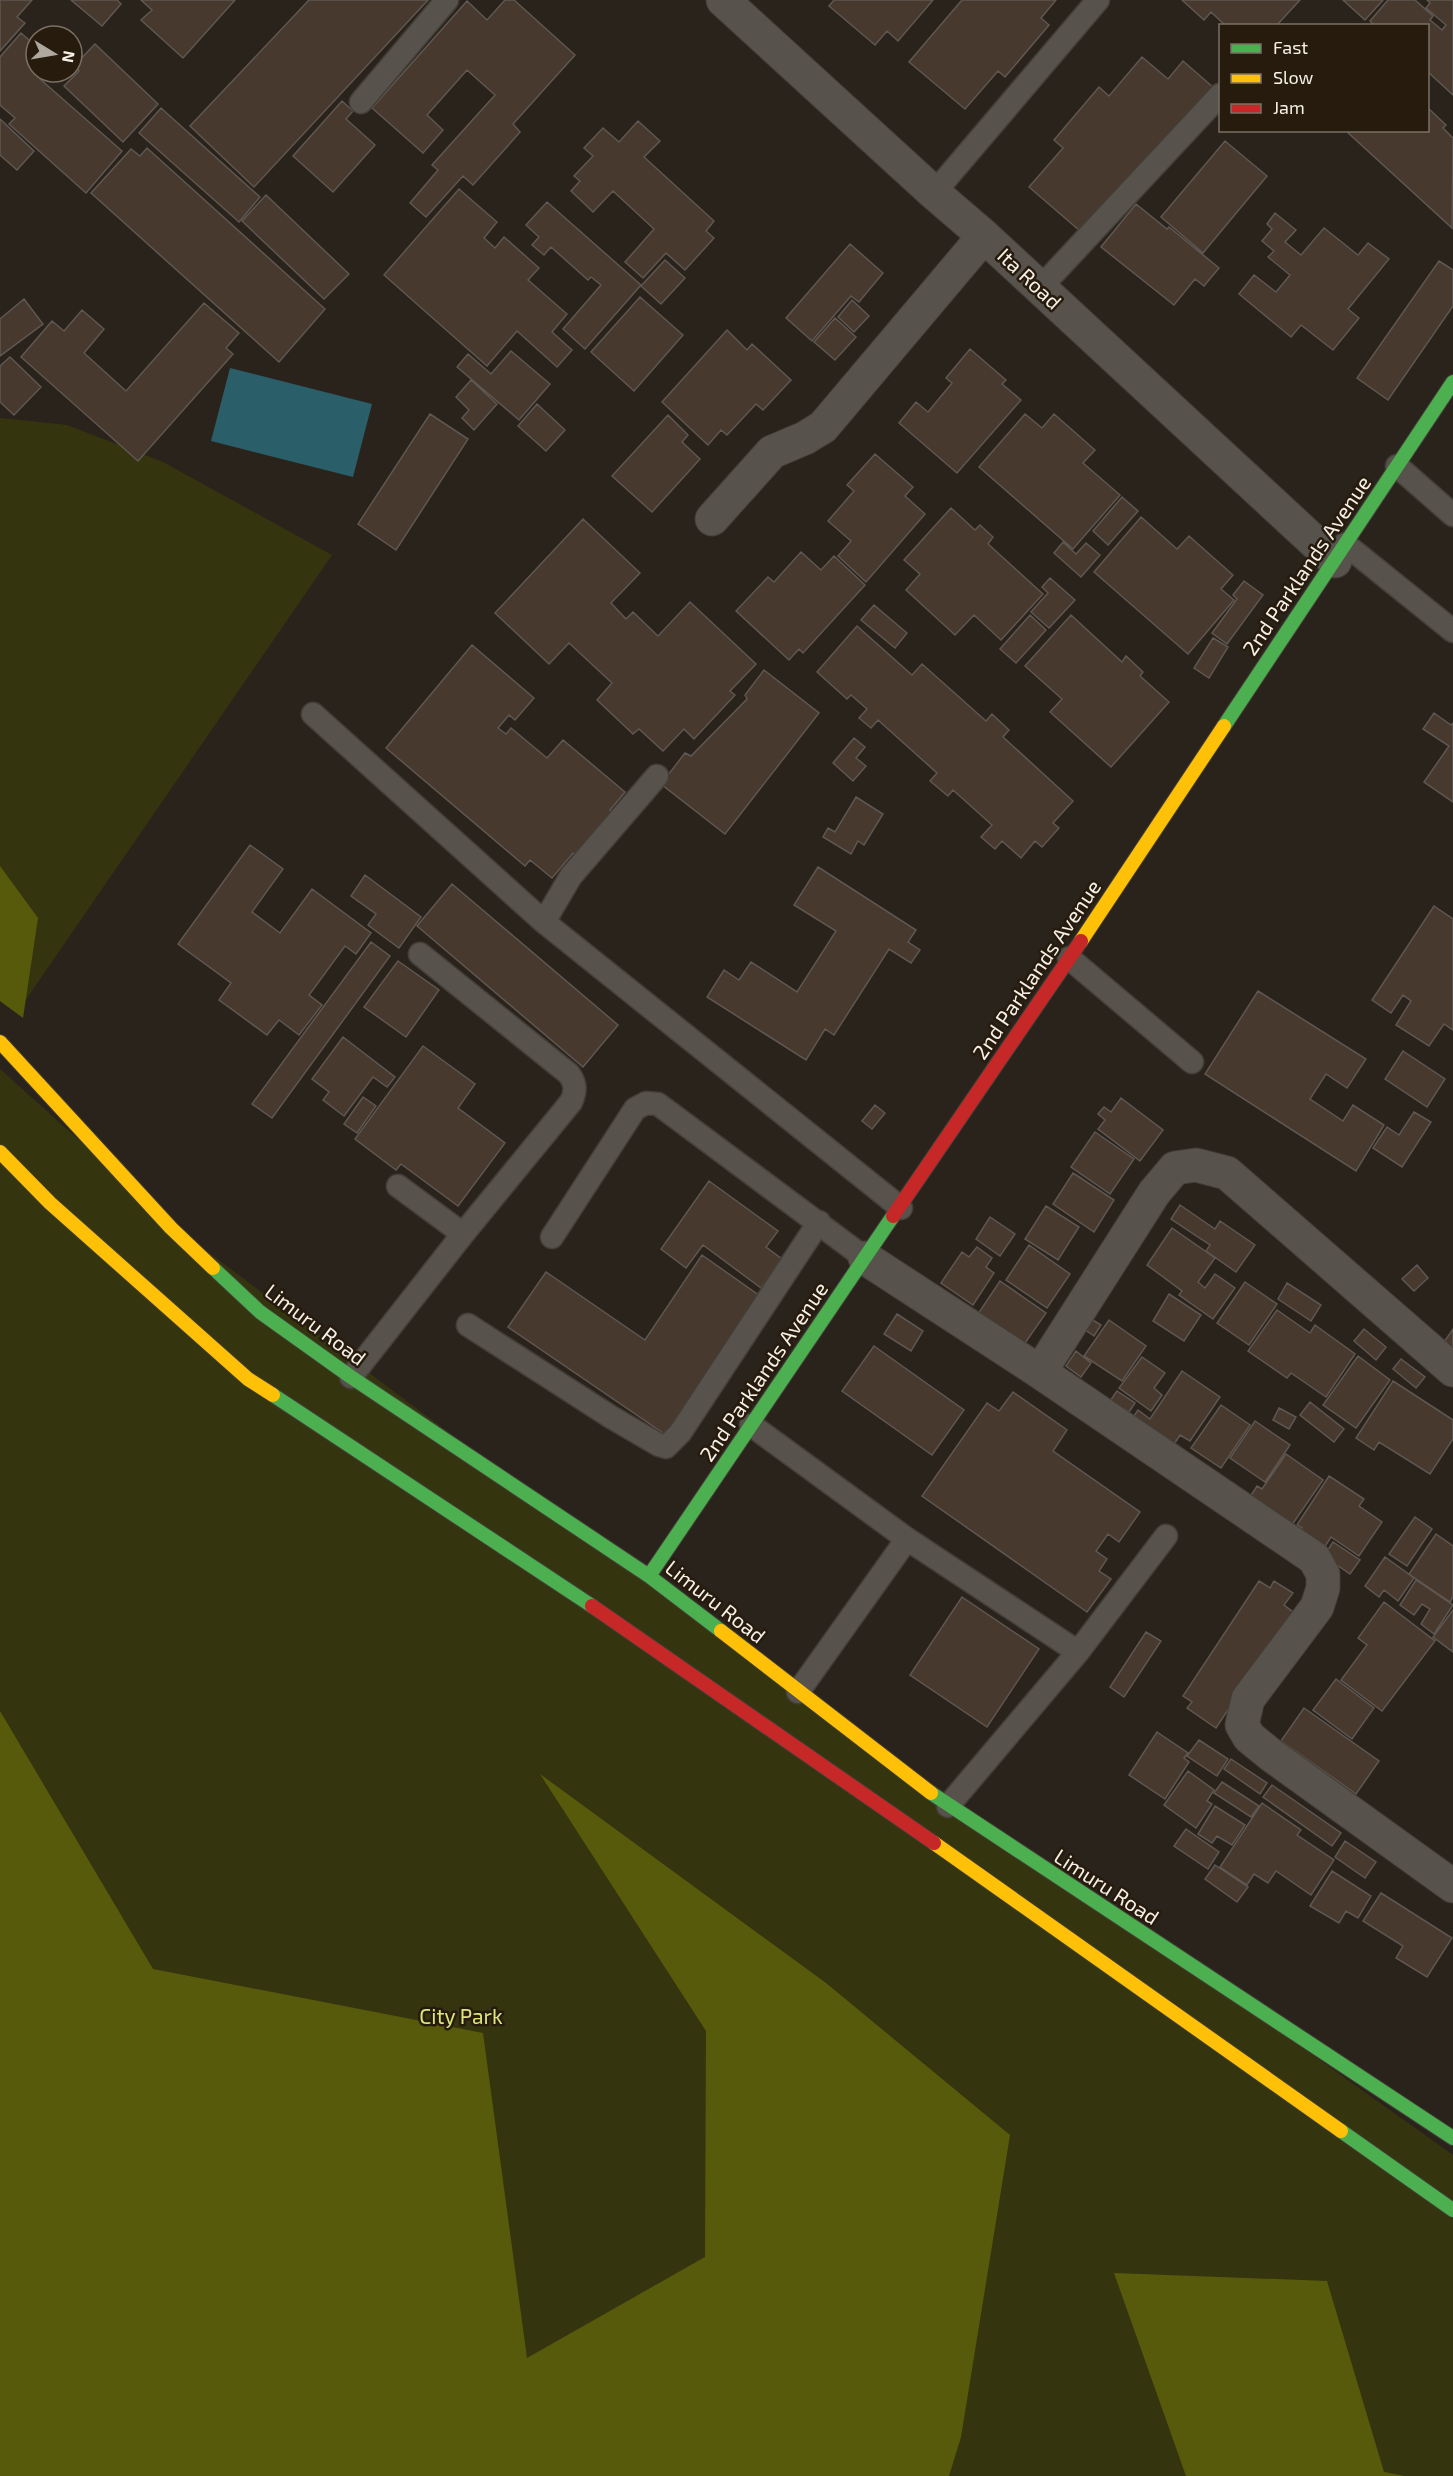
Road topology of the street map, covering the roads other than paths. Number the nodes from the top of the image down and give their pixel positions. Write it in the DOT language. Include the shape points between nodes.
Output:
graph roads {
  1 [pos="447,0"];
  2 [pos="723,0"];
  3 [pos="1098,0"];
  4 [pos="1219,97"];
  5 [pos="361,102"];
  6 [pos="934,193"];
  7 [pos="984,236"];
  8 [pos="1041,288"];
  9 [pos="1453,382"];
  10 [pos="1397,466"];
  11 [pos="1453,515"];
  12 [pos="712,519"];
  13 [pos="1340,552"];
  14 [pos="1453,631"];
  15 [pos="314,714"];
  16 [pos="657,776"];
  17 [pos="544,922"];
  18 [pos="420,954"];
  19 [pos="1069,958"];
  20 [pos="0,1041"];
  21 [pos="1192,1062"];
  22 [pos="0,1152"];
  23 [pos="398,1186"];
  24 [pos="901,1208"];
  25 [pos="819,1222"];
  26 [pos="463,1234"];
  27 [pos="552,1238"];
  28 [pos="865,1258"];
  29 [pos="468,1325"];
  30 [pos="1453,1370"];
  31 [pos="1040,1372"];
  32 [pos="351,1377"];
  33 [pos="751,1425"];
  34 [pos="1166,1536"];
  35 [pos="907,1539"];
  36 [pos="649,1576"];
  37 [pos="1078,1652"];
  38 [pos="798,1692"];
  39 [pos="948,1806"];
  40 [pos="1453,1886"];
  41 [pos="1453,2138"];
  42 [pos="1453,2210"];
  1 -- 5 [label="lane"];
  2 -- 6 [label="street, Ita Road"];
  3 -- 6 [label="lane"];
  4 -- 8 [label="lane"];
  6 -- 7 [label="street, Ita Road"];
  7 -- 8 [label="street, Ita Road"];
  7 -- 12 [label="street" via="823,427 772,452"];
  8 -- 13 [label="street, Ita Road"];
  9 -- 10 [label="main road, 2nd Parklands Avenue"];
  10 -- 11 [label="lane"];
  10 -- 13 [label="main road, 2nd Parklands Avenue"];
  13 -- 14 [label="lane"];
  13 -- 19 [label="main road, 2nd Parklands Avenue"];
  15 -- 17 [label="lane"];
  16 -- 17 [label="lane" via="572,876"];
  17 -- 24 [label="lane"];
  18 -- 26 [label="lane" via="562,1068 574,1082 571,1102"];
  19 -- 21 [label="lane"];
  19 -- 24 [label="main road, 2nd Parklands Avenue"];
  20 -- 32 [label="main road, Limuru Road" via="171,1228 260,1312"];
  22 -- 42 [label="main road" via="50,1203 248,1379 546,1574"];
  23 -- 26 [label="lane"];
  24 -- 28 [label="main road, 2nd Parklands Avenue"];
  25 -- 27 [label="lane" via="658,1104 646,1103 635,1109"];
  25 -- 28 [label="lane"];
  25 -- 29 [label="lane" via="680,1433 666,1447 610,1417"];
  26 -- 32 [label="lane"];
  28 -- 31 [label="street"];
  28 -- 33 [label="main road, 2nd Parklands Avenue"];
  30 -- 31 [label="street" via="1227,1173 1196,1164 1175,1168 1154,1193"];
  31 -- 40 [label="street" via="1314,1558 1323,1574 1317,1607 1248,1699 1242,1725 1249,1737 1271,1755"];
  32 -- 36 [label="main road, Limuru Road"];
  33 -- 35 [label="lane"];
  33 -- 36 [label="main road, 2nd Parklands Avenue"];
  34 -- 37 [label="lane"];
  35 -- 37 [label="lane"];
  35 -- 38 [label="lane"];
  36 -- 38 [label="main road, Limuru Road"];
  37 -- 39 [label="lane"];
  38 -- 39 [label="main road, Limuru Road"];
  39 -- 41 [label="main road, Limuru Road"];
}
